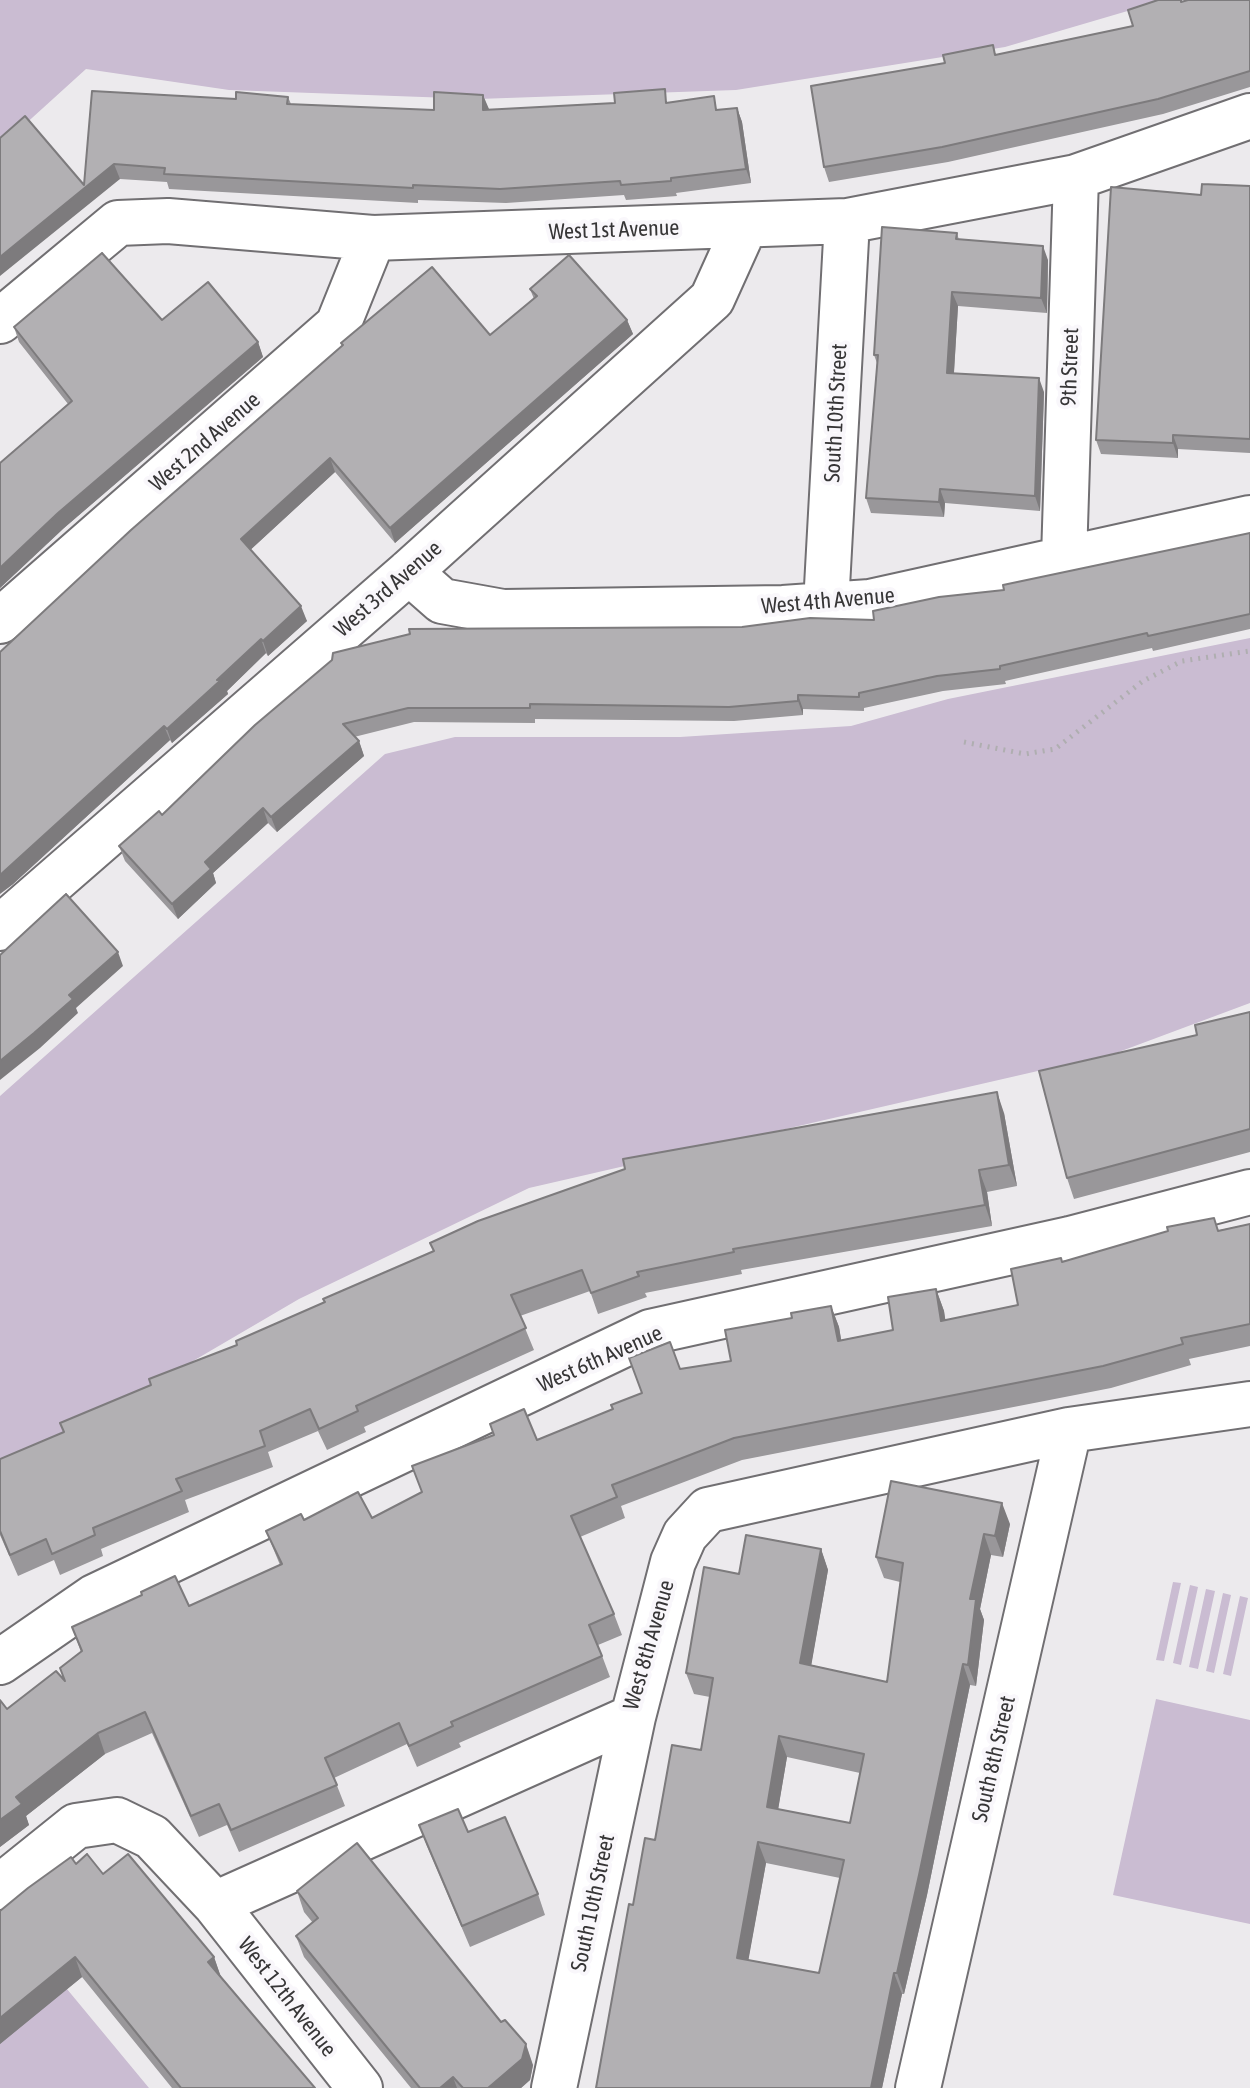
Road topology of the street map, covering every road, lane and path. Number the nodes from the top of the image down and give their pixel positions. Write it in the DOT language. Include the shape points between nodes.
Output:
graph roads {
  1 [pos="1250,116"];
  2 [pos="1076,177"];
  3 [pos="847,221"];
  4 [pos="745,226"];
  5 [pos="373,238"];
  6 [pos="0,321"];
  7 [pos="1250,518"];
  8 [pos="1064,558"];
  9 [pos="409,572"];
  10 [pos="826,605"];
  11 [pos="0,621"];
  12 [pos="1250,651"];
  13 [pos="964,742"];
  14 [pos="0,928"];
  15 [pos="1250,1192"];
  16 [pos="1250,1404"];
  17 [pos="1069,1430"];
  18 [pos="0,1662"];
  19 [pos="633,1717"];
  20 [pos="0,1887"];
  21 [pos="215,1904"];
  22 [pos="360,2088"];
  23 [pos="554,2088"];
  24 [pos="918,2088"];
  1 -- 2 [label="street, West 1st Avenue"];
  2 -- 3 [label="street, West 1st Avenue"];
  2 -- 8 [label="street, 9th Street"];
  3 -- 4 [label="street, West 1st Avenue"];
  3 -- 10 [label="street, South 10th Street"];
  4 -- 5 [label="street, West 1st Avenue"];
  4 -- 9 [label="street, West 3rd Avenue" via="712,299"];
  5 -- 6 [label="street, West 1st Avenue" via="168,221 118,223"];
  5 -- 11 [label="street, West 2nd Avenue" via="338,325"];
  7 -- 8 [label="street, West 4th Avenue"];
  8 -- 10 [label="street, West 4th Avenue" via="870,602"];
  9 -- 10 [label="street, West 4th Avenue" via="442,601 503,612"];
  9 -- 14 [label="street, West 3rd Avenue"];
  12 -- 13 [label="path" via="1182,661 1143,681 1055,749 1025,754"];
  15 -- 18 [label="street, West 6th Avenue" via="1070,1239 650,1332 94,1597"];
  16 -- 17 [label="street, West 8th Avenue"];
  17 -- 19 [label="street, West 8th Avenue" via="708,1510 685,1535 673,1562"];
  17 -- 24 [label="street, South 8th Street"];
  19 -- 21 [label="street, West 8th Avenue"];
  19 -- 23 [label="street, South 10th Street"];
  20 -- 21 [label="street" via="76,1826 117,1820 152,1837"];
  21 -- 22 [label="street, West 12th Avenue"];
}
